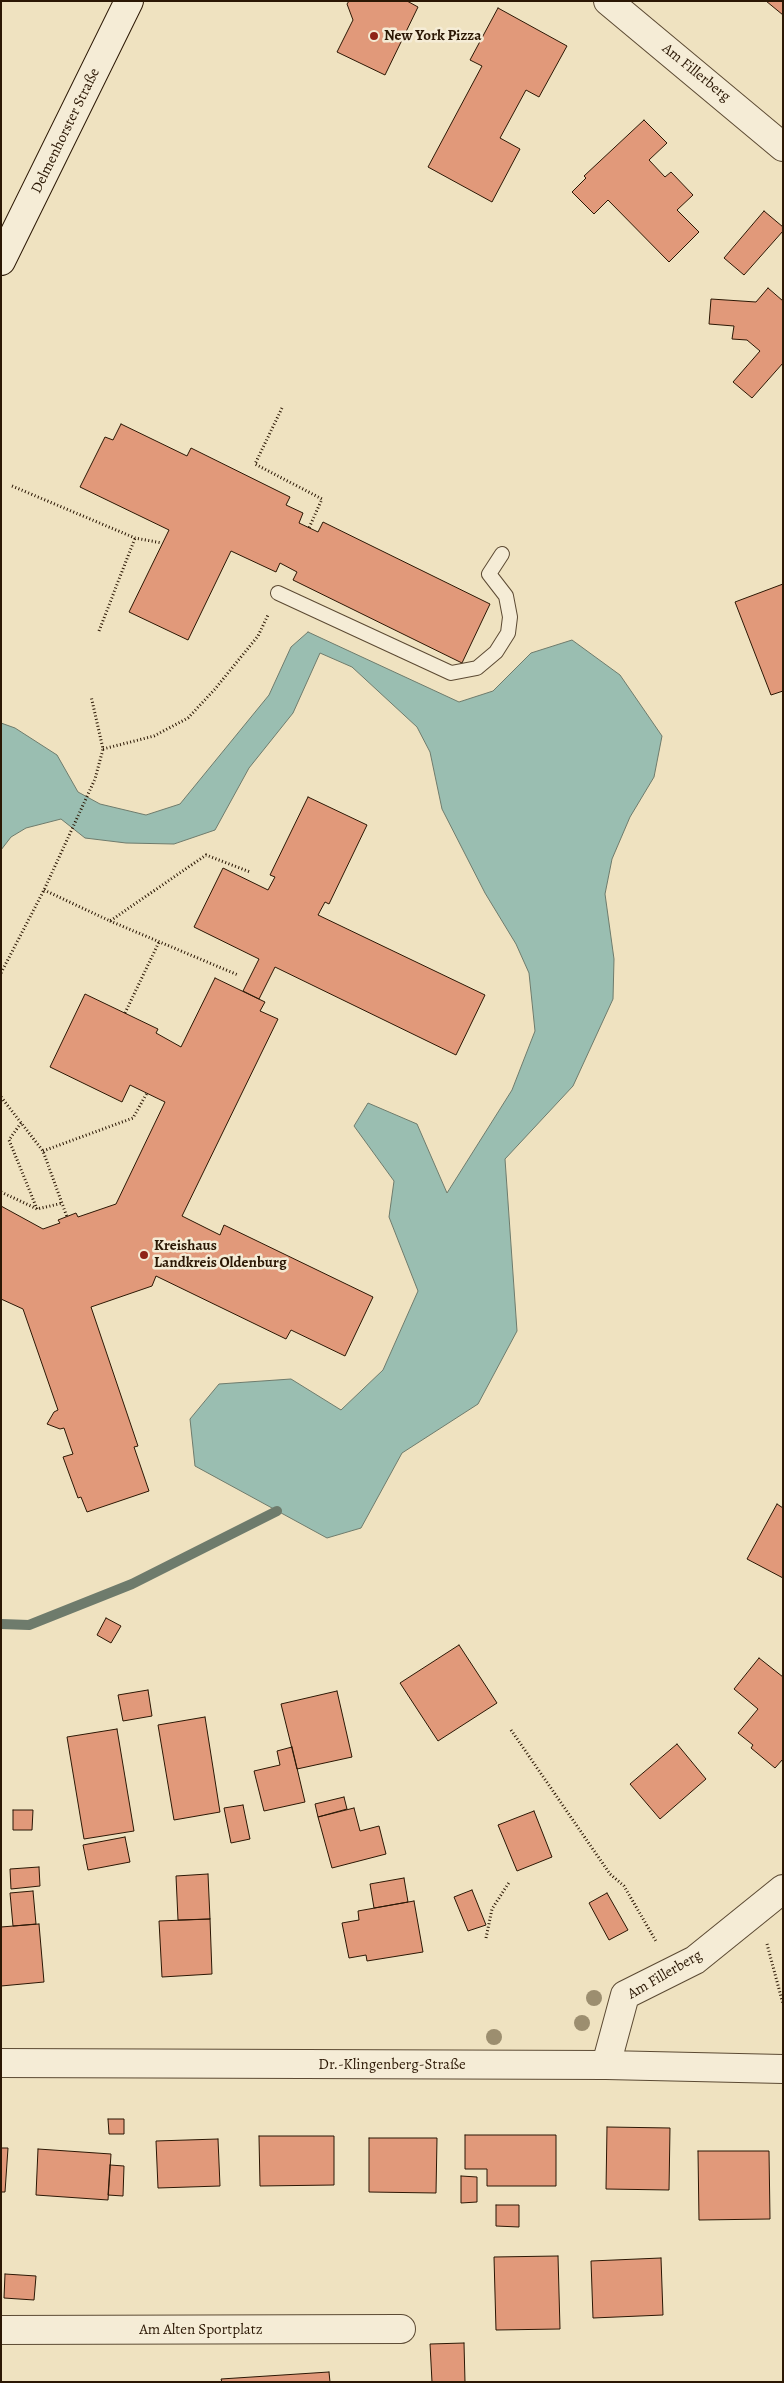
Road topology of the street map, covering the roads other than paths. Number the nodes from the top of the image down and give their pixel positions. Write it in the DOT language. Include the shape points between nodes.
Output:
graph roads {
  1 [pos="129,1"];
  2 [pos="608,1"];
  3 [pos="783,147"];
  4 [pos="1,261"];
  5 [pos="502,554"];
  6 [pos="278,593"];
  7 [pos="783,1889"];
  8 [pos="1,2063"];
  9 [pos="606,2065"];
  10 [pos="783,2069"];
  11 [pos="402,2329"];
  12 [pos="1,2330"];
  1 -- 4 [label="street, Delmenhorster Straße"];
  2 -- 3 [label="street, Am Fillerberg"];
  5 -- 6 [label="lane" via="489,574 506,596 510,617 508,632 496,652 477,668 451,673"];
  7 -- 9 [label="street, Am Fillerberg" via="695,1960 624,1995"];
  8 -- 9 [label="street, Dr.-Klingenberg-Straße"];
  9 -- 10 [label="street, Dr.-Klingenberg-Straße"];
  11 -- 12 [label="street, Am Alten Sportplatz"];
}
